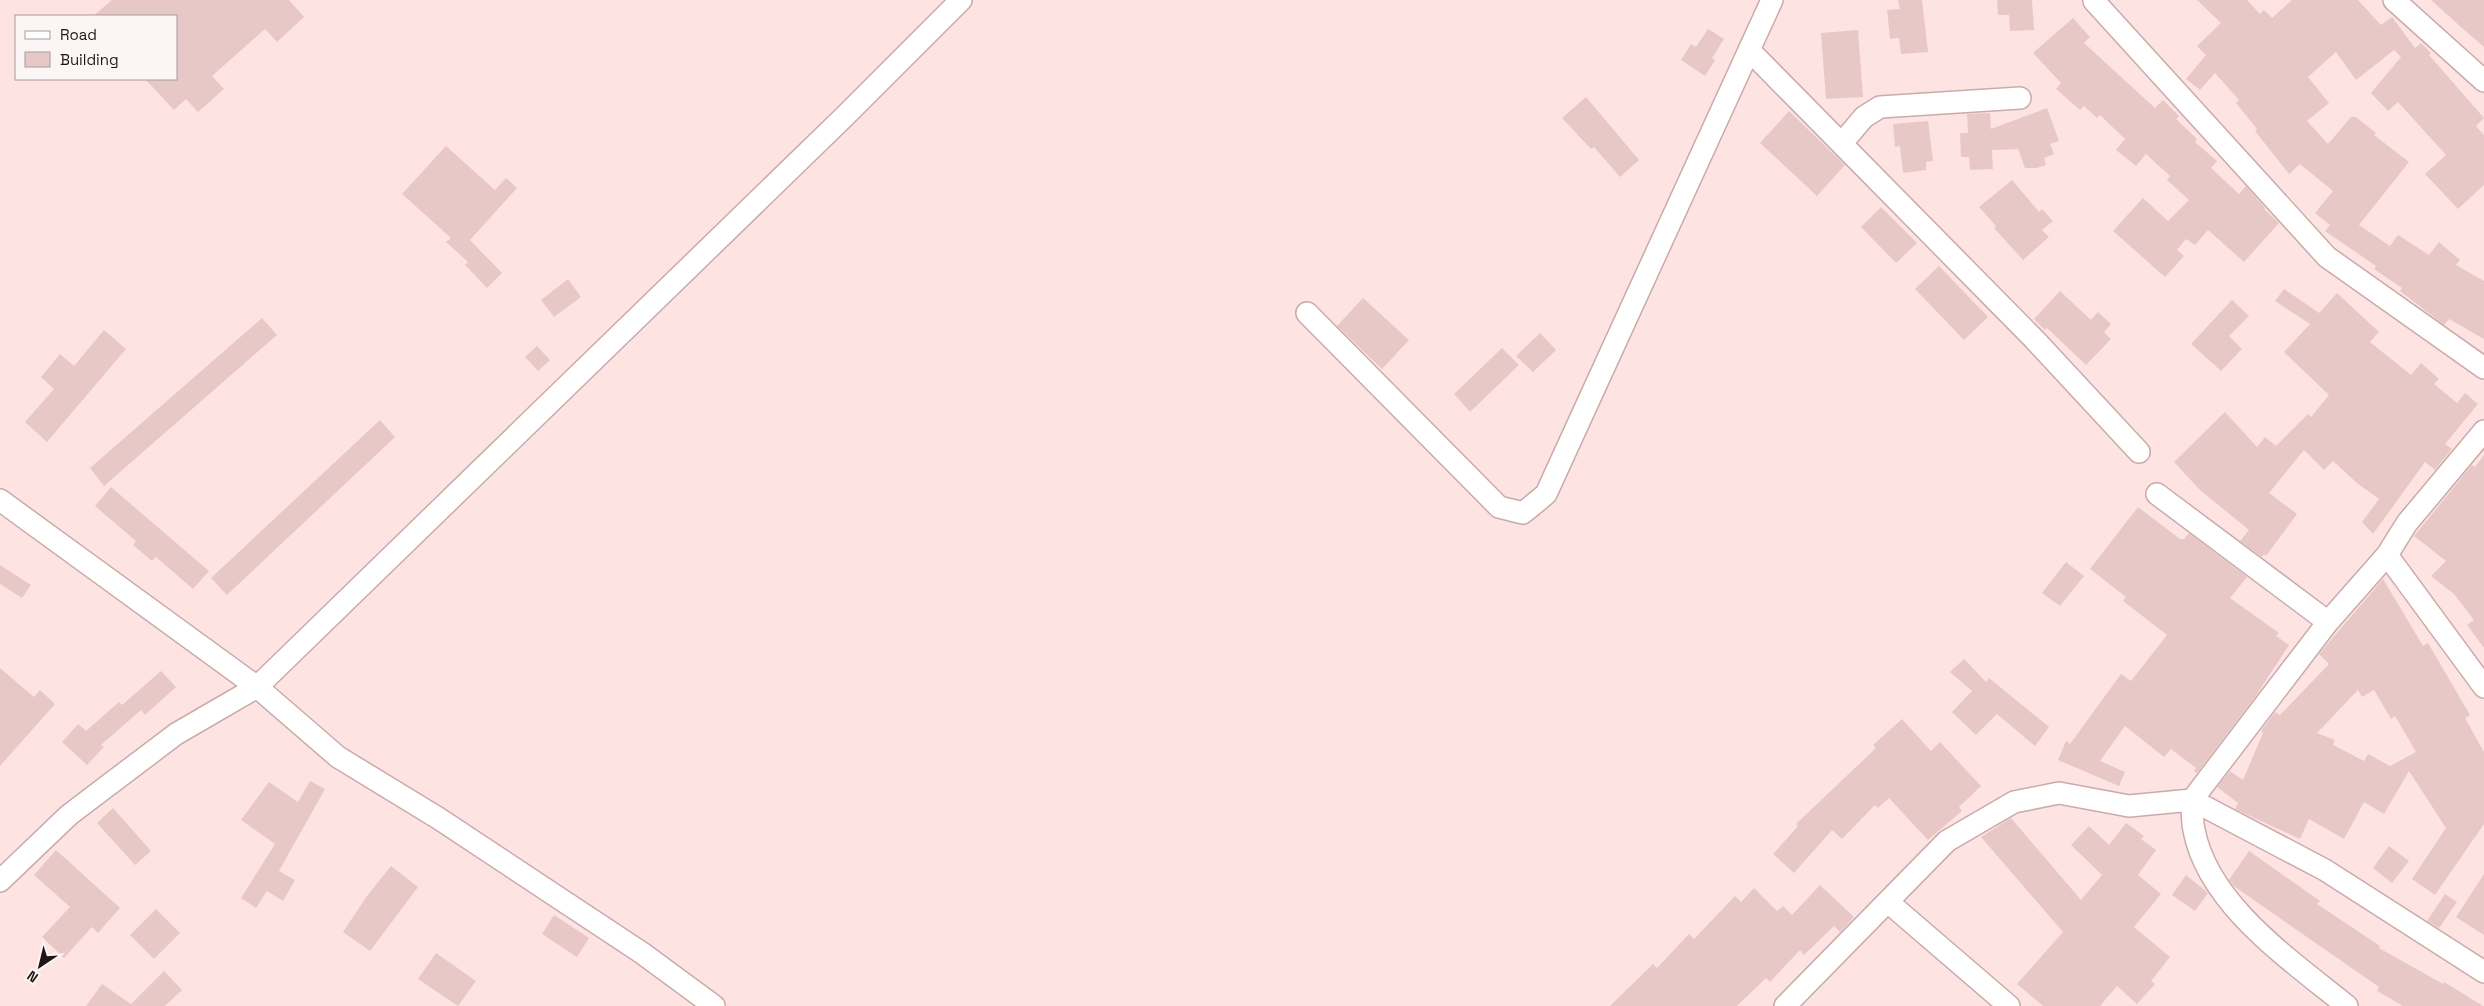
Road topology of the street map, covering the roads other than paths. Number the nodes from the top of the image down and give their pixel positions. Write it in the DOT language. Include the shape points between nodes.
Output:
graph roads {
  1 [pos="961,0"];
  2 [pos="1772,0"];
  3 [pos="2394,0"];
  4 [pos="2094,1"];
  5 [pos="1749,50"];
  6 [pos="2484,81"];
  7 [pos="2020,98"];
  8 [pos="1842,143"];
  9 [pos="1307,313"];
  10 [pos="2484,368"];
  11 [pos="2484,431"];
  12 [pos="2139,452"];
  13 [pos="2157,494"];
  14 [pos="0,500"];
  15 [pos="2387,556"];
  16 [pos="2328,622"];
  17 [pos="2484,686"];
  18 [pos="257,687"];
  19 [pos="2192,800"];
  20 [pos="0,881"];
  21 [pos="1888,902"];
  22 [pos="2484,972"];
  23 [pos="714,1006"];
  24 [pos="1785,1006"];
  25 [pos="2009,1006"];
  26 [pos="2347,1006"];
  1 -- 18 [label="street"];
  2 -- 5 [label="street"];
  3 -- 6 [label="street"];
  4 -- 10 [label="street" via="2328,257"];
  5 -- 8 [label="street"];
  5 -- 9 [label="street" via="1546,494 1523,513 1499,506"];
  7 -- 8 [label="street" via="1880,107 1864,117"];
  8 -- 12 [label="street" via="2034,339"];
  11 -- 15 [label="street" via="2407,523"];
  13 -- 16 [label="street"];
  14 -- 18 [label="street"];
  15 -- 16 [label="street"];
  15 -- 17 [label="street"];
  16 -- 19 [label="street"];
  18 -- 20 [label="street" via="160,746 69,815"];
  18 -- 23 [label="street" via="338,758 438,818 610,931"];
  19 -- 21 [label="street" via="2129,806 2059,793 2014,802 1947,841"];
  19 -- 22 [label="street" via="2325,870"];
  19 -- 26 [label="street" via="2194,831 2204,861 2229,903 2273,946"];
  21 -- 24 [label="street"];
  21 -- 25 [label="street"];
}
